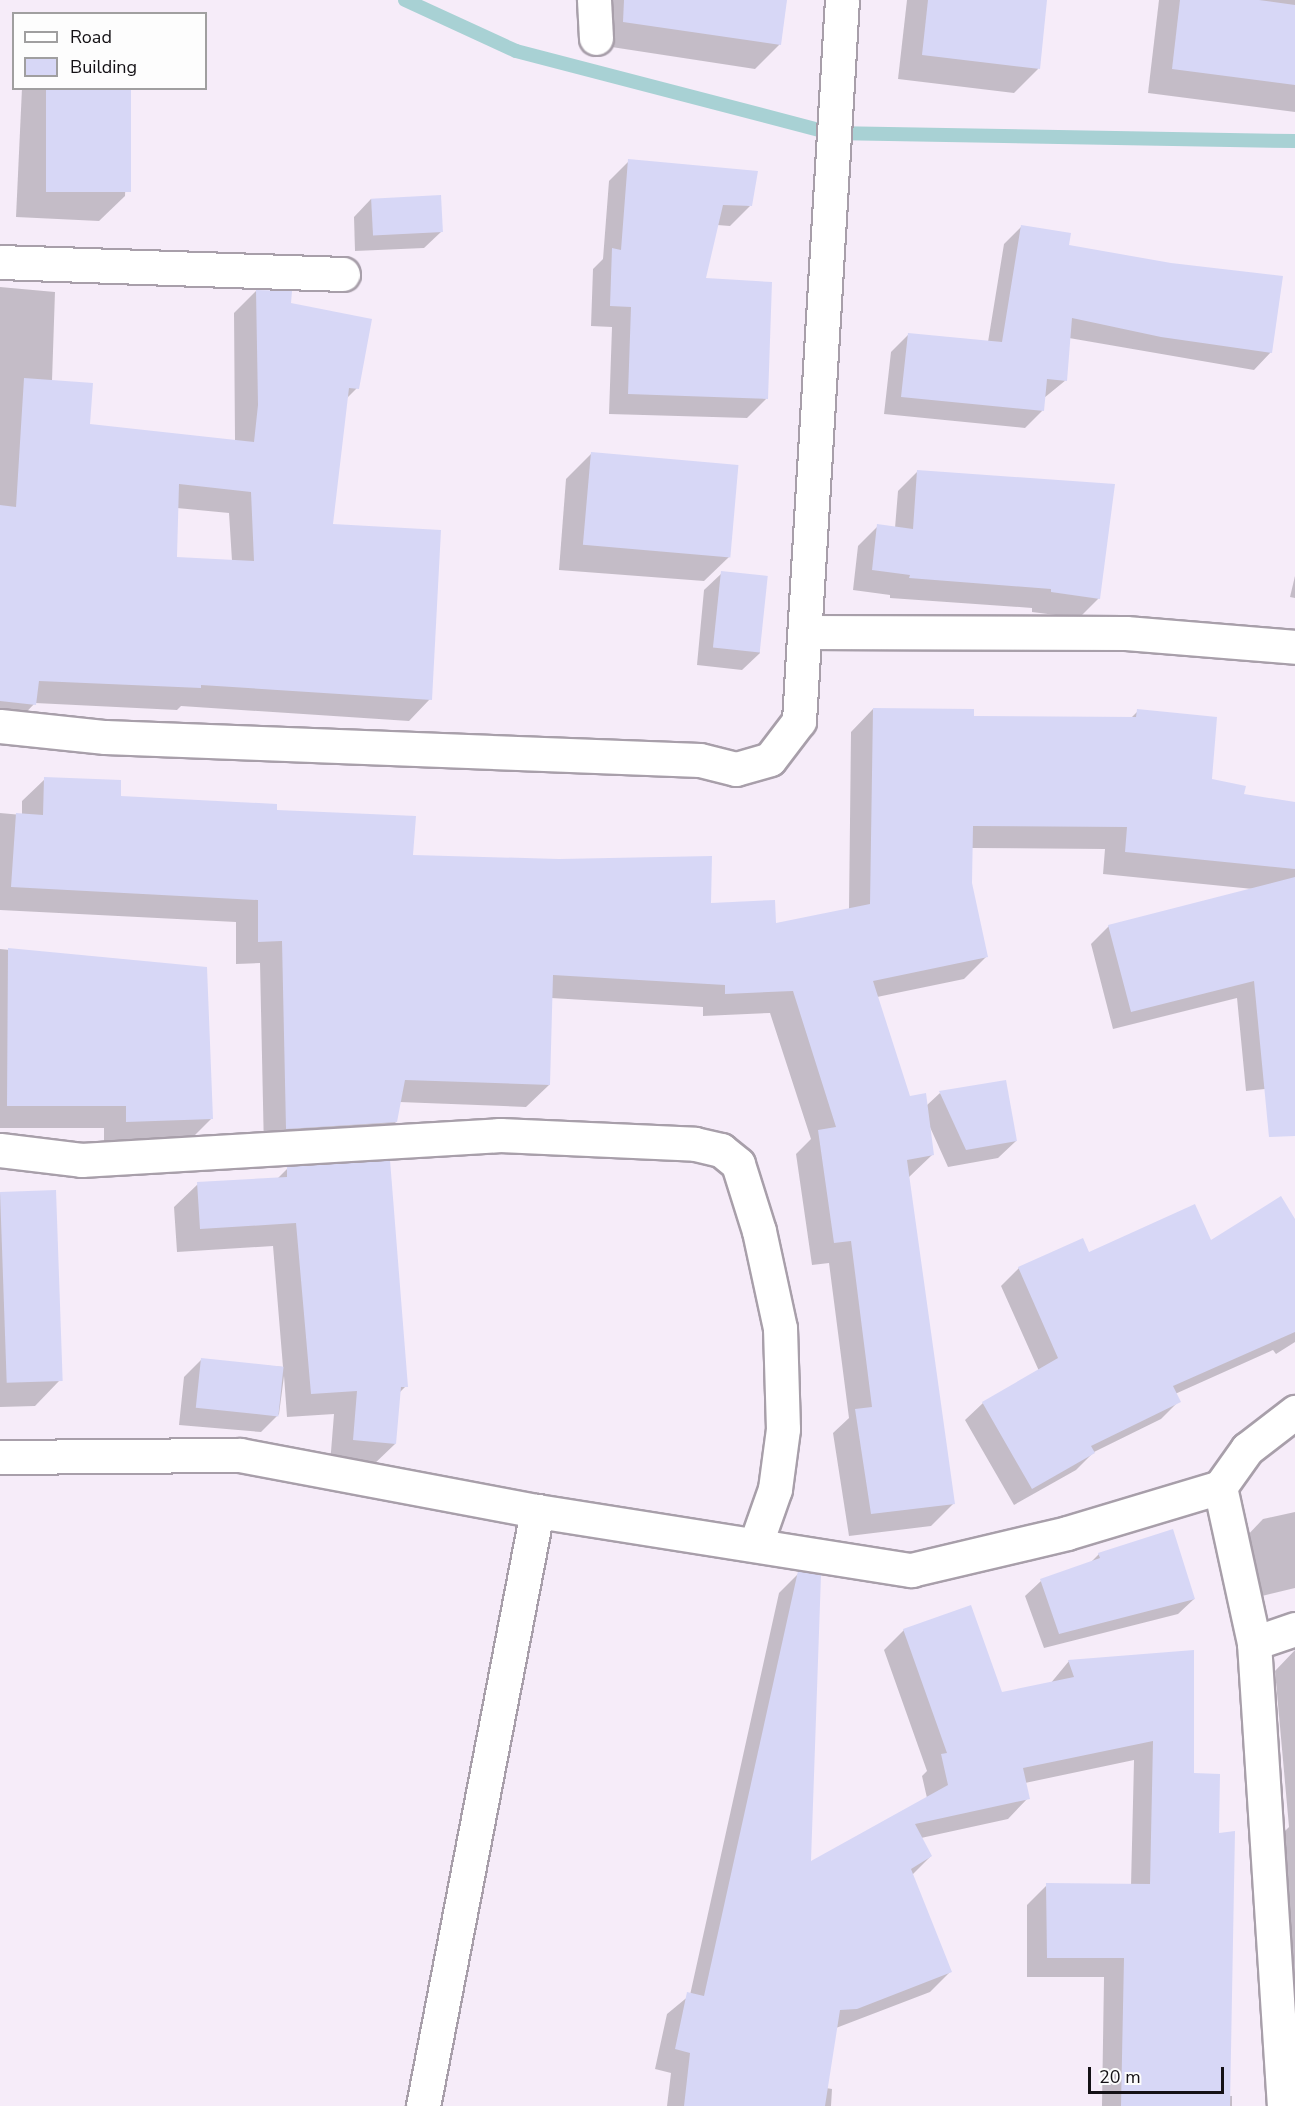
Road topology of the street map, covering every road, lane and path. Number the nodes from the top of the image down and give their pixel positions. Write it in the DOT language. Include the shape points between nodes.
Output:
graph roads {
  1 [pos="594,0"];
  2 [pos="842,0"];
  3 [pos="596,38"];
  4 [pos="0,262"];
  5 [pos="343,274"];
  6 [pos="807,632"];
  7 [pos="1295,647"];
  8 [pos="0,726"];
  9 [pos="0,1150"];
  10 [pos="1295,1412"];
  11 [pos="0,1457"];
  12 [pos="1220,1487"];
  13 [pos="537,1511"];
  14 [pos="756,1544"];
  15 [pos="1295,1629"];
  16 [pos="1254,1642"];
  17 [pos="423,2106"];
  18 [pos="1284,2106"];
  1 -- 3 [label="street"];
  2 -- 6 [label="street" via="831,133"];
  4 -- 5 [label="street"];
  6 -- 7 [label="street" via="1126,633"];
  6 -- 8 [label="street" via="799,721 770,759 736,769 700,760 105,737"];
  9 -- 14 [label="street" via="92,1160 500,1135 695,1144 721,1150 738,1164 759,1231 780,1328 783,1429 775,1489"];
  10 -- 12 [label="street" via="1247,1449"];
  11 -- 13 [label="street" via="240,1455"];
  12 -- 14 [label="street" via="1067,1533 911,1570"];
  12 -- 16 [label="street"];
  13 -- 14 [label="street"];
  13 -- 17 [label="street"];
  15 -- 16 [label="street"];
  16 -- 18 [label="street"];
}
